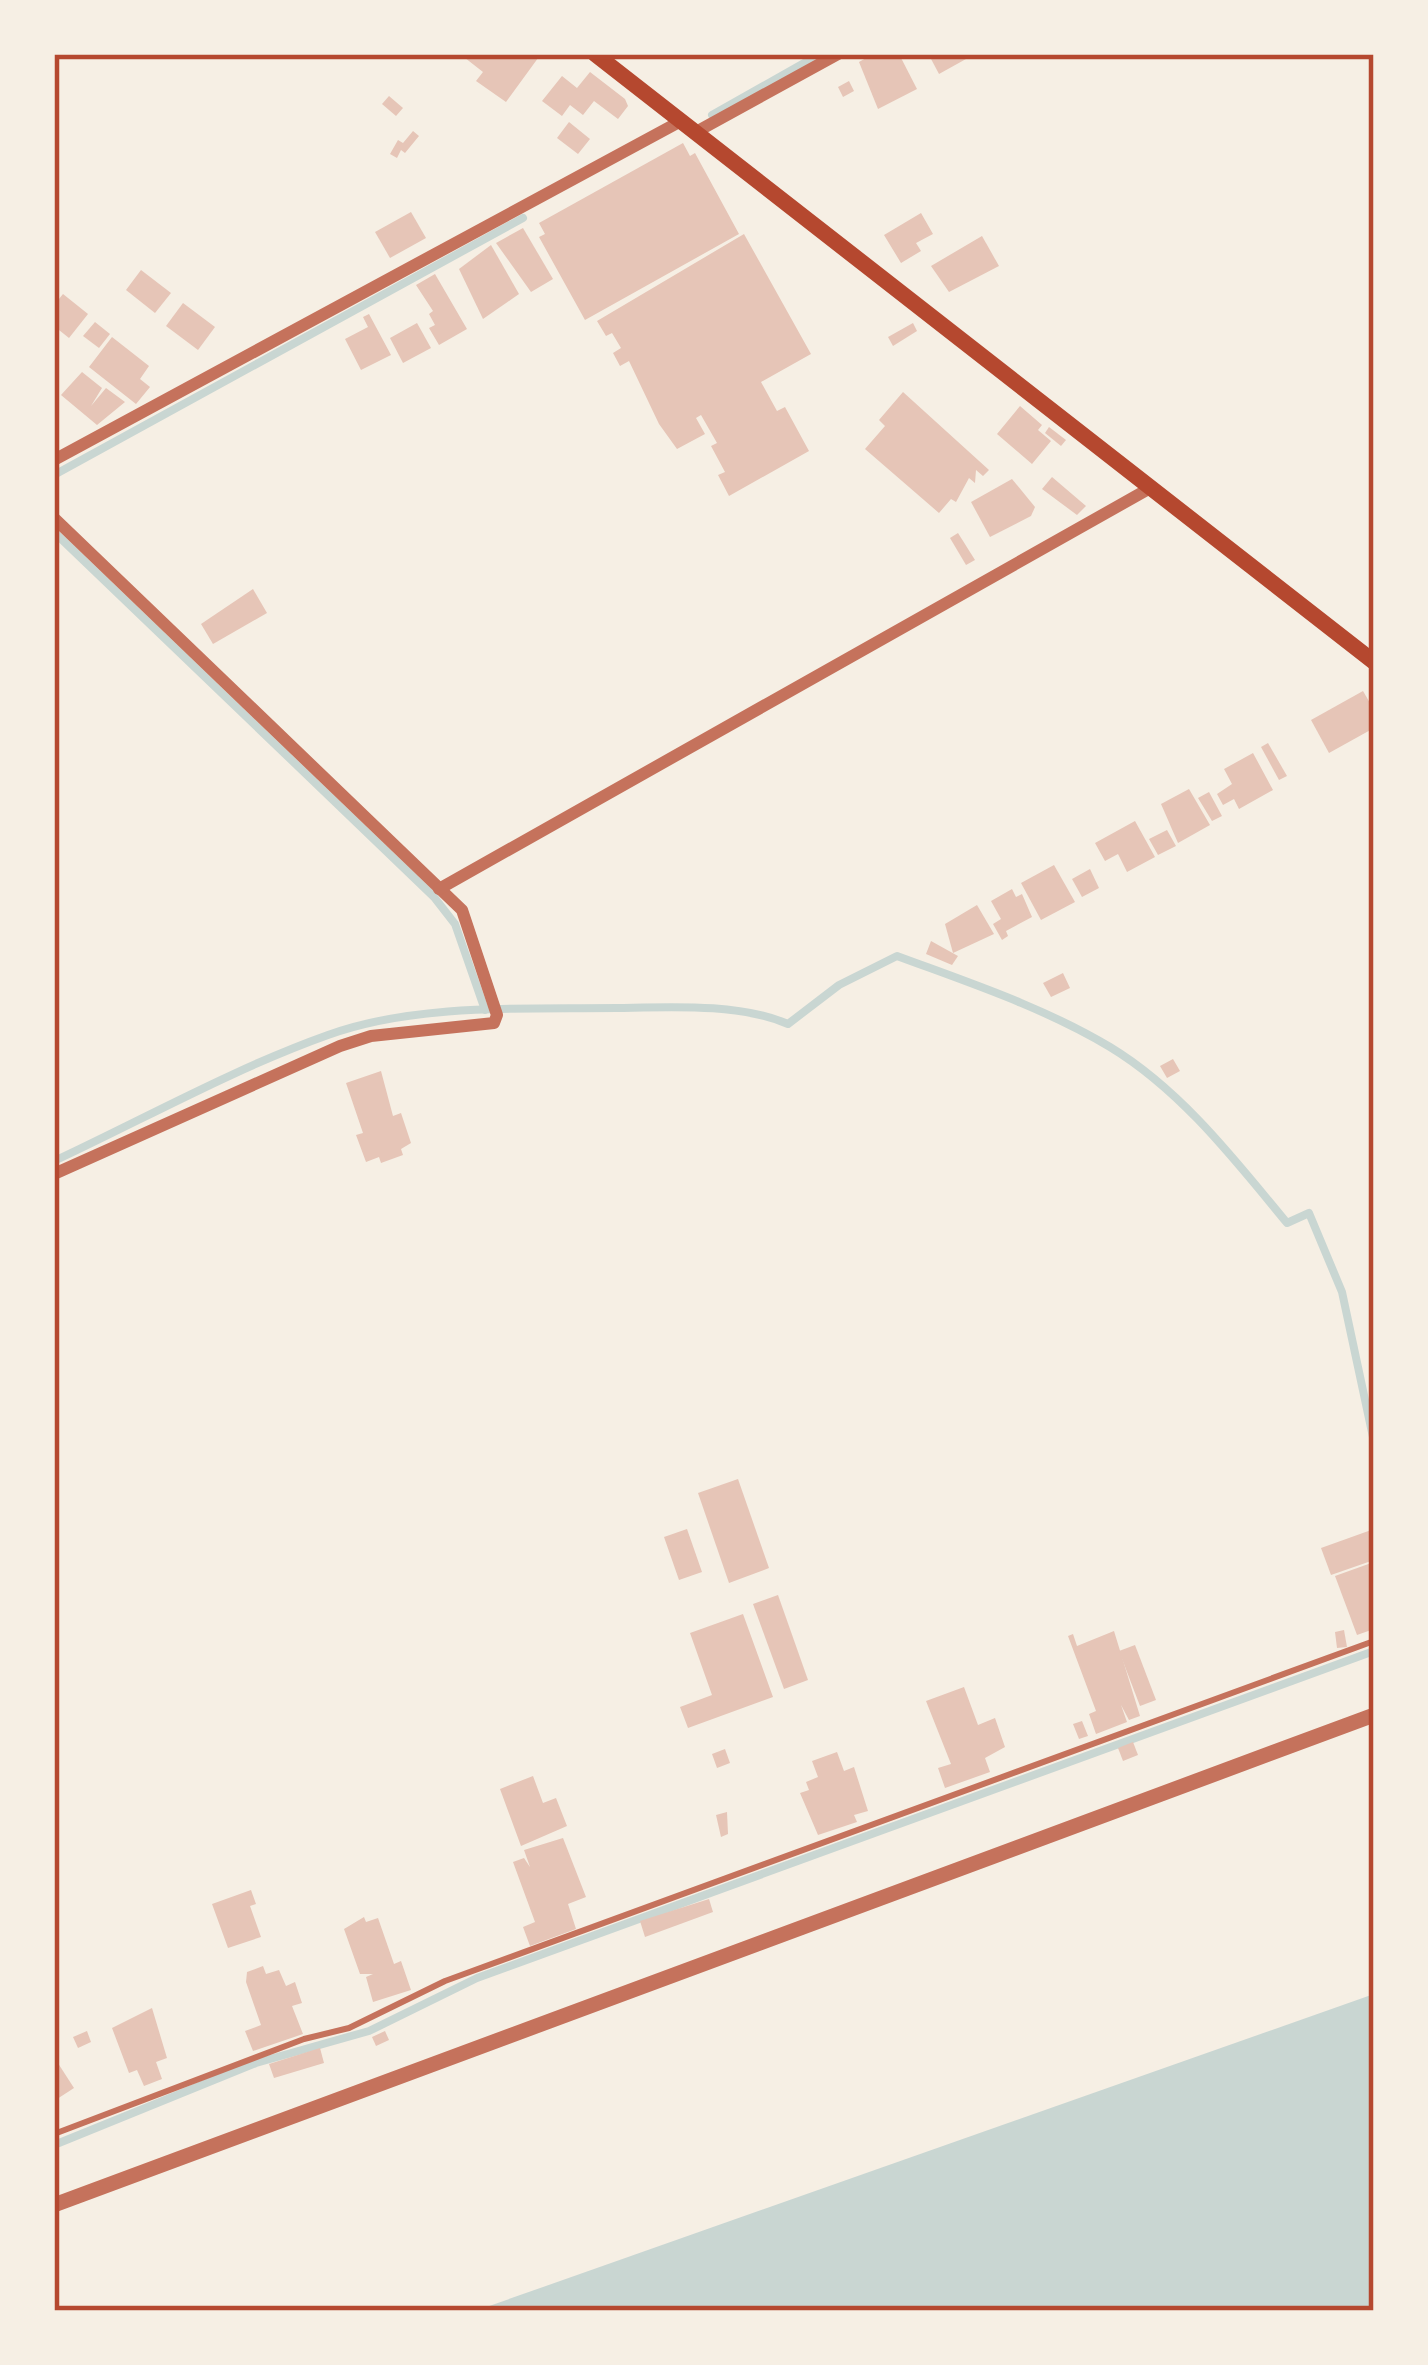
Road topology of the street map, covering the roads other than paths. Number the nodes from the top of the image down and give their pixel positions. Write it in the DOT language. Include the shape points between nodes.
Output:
graph roads {
  1 [pos="595,54"];
  2 [pos="838,54"];
  3 [pos="688,126"];
  4 [pos="54,460"];
  5 [pos="1152,487"];
  6 [pos="54,518"];
  7 [pos="1374,662"];
  8 [pos="439,889"];
  9 [pos="54,1174"];
  10 [pos="1374,1641"];
  11 [pos="1374,1715"];
  12 [pos="54,2134"];
  13 [pos="54,2206"];
  1 -- 3 [label="main road"];
  2 -- 3 [label="street"];
  3 -- 4 [label="street"];
  3 -- 5 [label="main road"];
  5 -- 7 [label="main road"];
  5 -- 8 [label="street"];
  6 -- 8 [label="street"];
  8 -- 9 [label="street" via="462,910 494,1023 340,1046"];
  10 -- 12 [label="lane" via="445,1981 349,2028"];
  11 -- 13 [label="street"];
}
